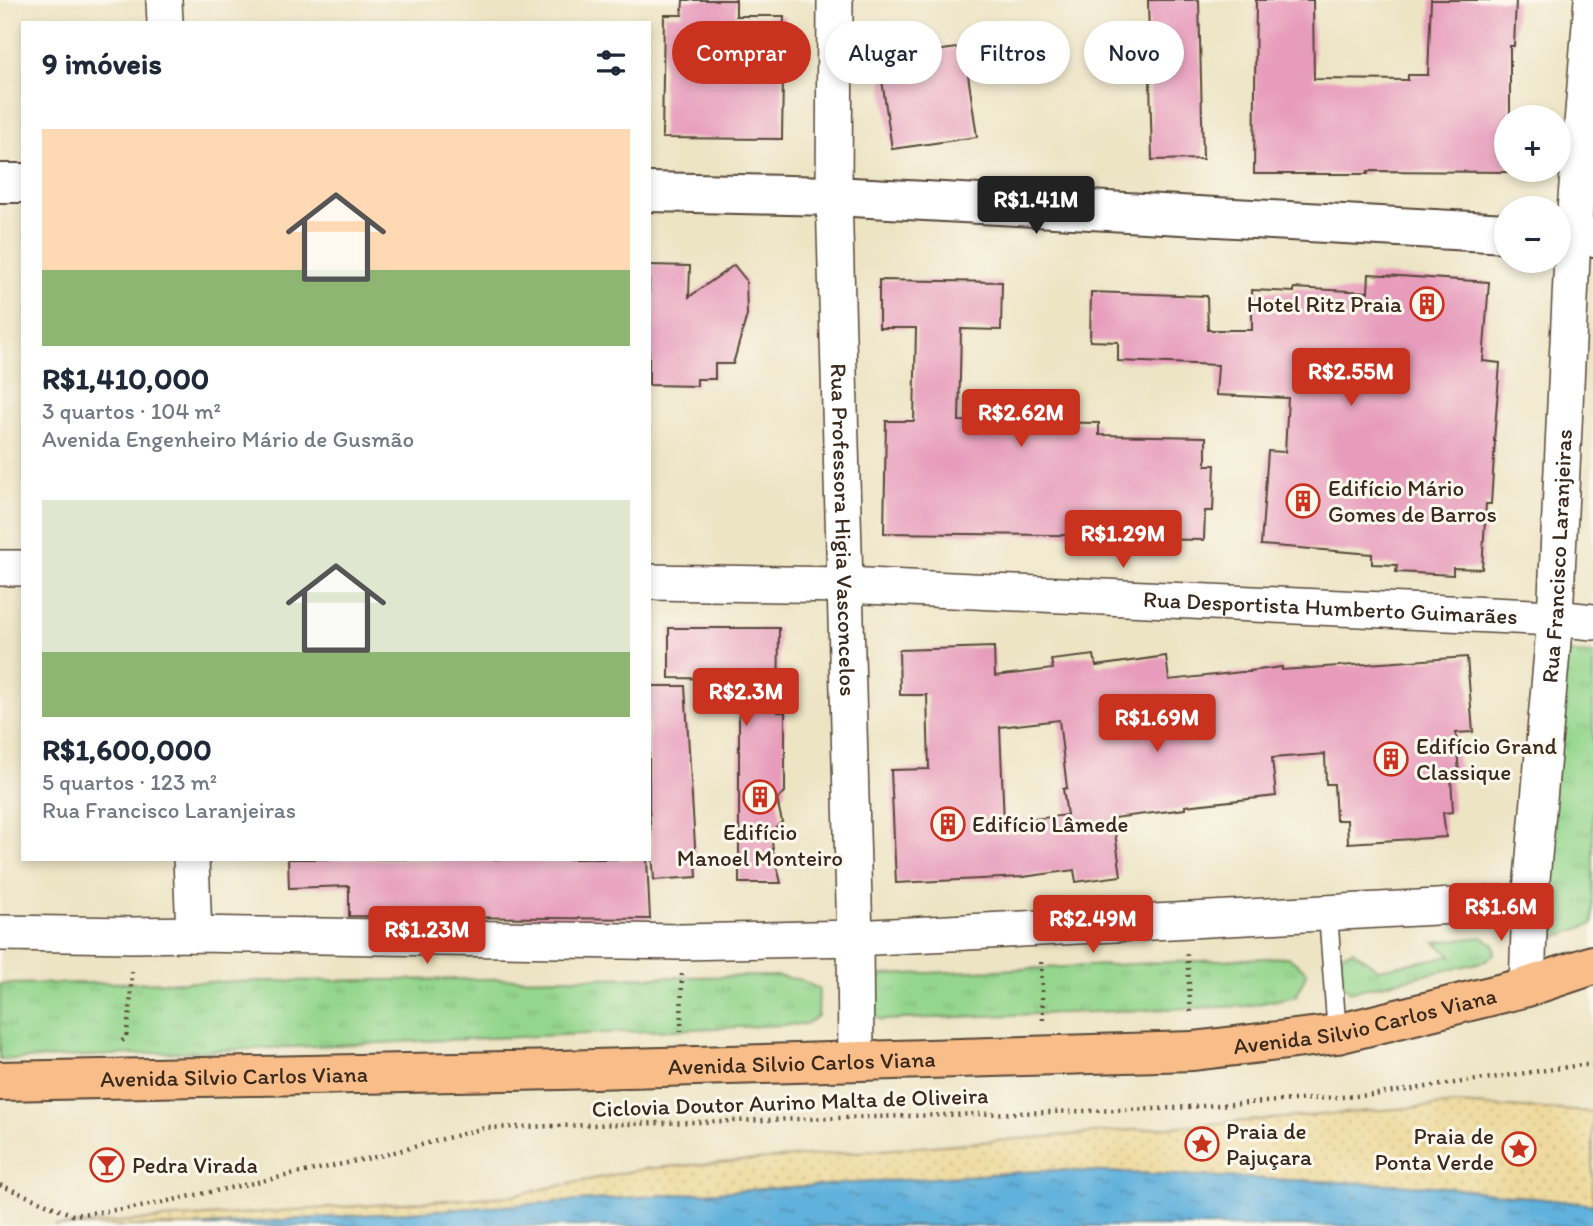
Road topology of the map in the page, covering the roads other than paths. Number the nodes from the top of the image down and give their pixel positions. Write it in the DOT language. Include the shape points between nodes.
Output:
graph roads {
  1 [pos="164,0"];
  2 [pos="835,0"];
  3 [pos="1592,0"];
  4 [pos="165,21"];
  5 [pos="0,183"];
  6 [pos="21,183"];
  7 [pos="651,192"];
  8 [pos="834,196"];
  9 [pos="1494,232"];
  10 [pos="1575,236"];
  11 [pos="0,568"];
  12 [pos="21,568"];
  13 [pos="651,582"];
  14 [pos="845,585"];
  15 [pos="1555,618"];
  16 [pos="1593,622"];
  17 [pos="191,861"];
  18 [pos="1530,902"];
  19 [pos="1328,914"];
  20 [pos="0,933"];
  21 [pos="194,933"];
  22 [pos="855,939"];
  23 [pos="1593,965"];
  24 [pos="1527,987"];
  25 [pos="1337,1034"];
  26 [pos="856,1061"];
  27 [pos="0,1081"];
  1 -- 4 [label="street"];
  2 -- 8 [label="street, Rua Professora Higia Vasconcelos"];
  3 -- 10 [label="street, Rua Francisco Laranjeiras"];
  5 -- 6 [label="street"];
  7 -- 8 [label="street"];
  8 -- 9 [label="street"];
  8 -- 14 [label="street, Rua Professora Higia Vasconcelos"];
  10 -- 15 [label="street, Rua Francisco Laranjeiras"];
  11 -- 12 [label="street"];
  13 -- 14 [label="street, Rua Desportista Humberto Guimarães"];
  14 -- 15 [label="street, Rua Desportista Humberto Guimarães"];
  14 -- 22 [label="street, Rua Professora Higia Vasconcelos"];
  15 -- 16 [label="street, Rua Desportista Humberto Guimarães"];
  15 -- 18 [label="street, Rua Francisco Laranjeiras"];
  17 -- 21 [label="street"];
  18 -- 19 [label="street"];
  18 -- 24 [label="street, Rua Francisco Laranjeiras"];
  19 -- 22 [label="street"];
  19 -- 25 [label="lane"];
  20 -- 21 [label="street"];
  21 -- 22 [label="street" via="682,942"];
  22 -- 26 [label="street, Rua Professora Higia Vasconcelos"];
  23 -- 24 [label="main road, Avenida Silvio Carlos Viana"];
  24 -- 25 [label="main road, Avenida Silvio Carlos Viana"];
  25 -- 26 [label="main road, Avenida Silvio Carlos Viana" via="1193,1051"];
  26 -- 27 [label="main road, Avenida Silvio Carlos Viana"];
}
